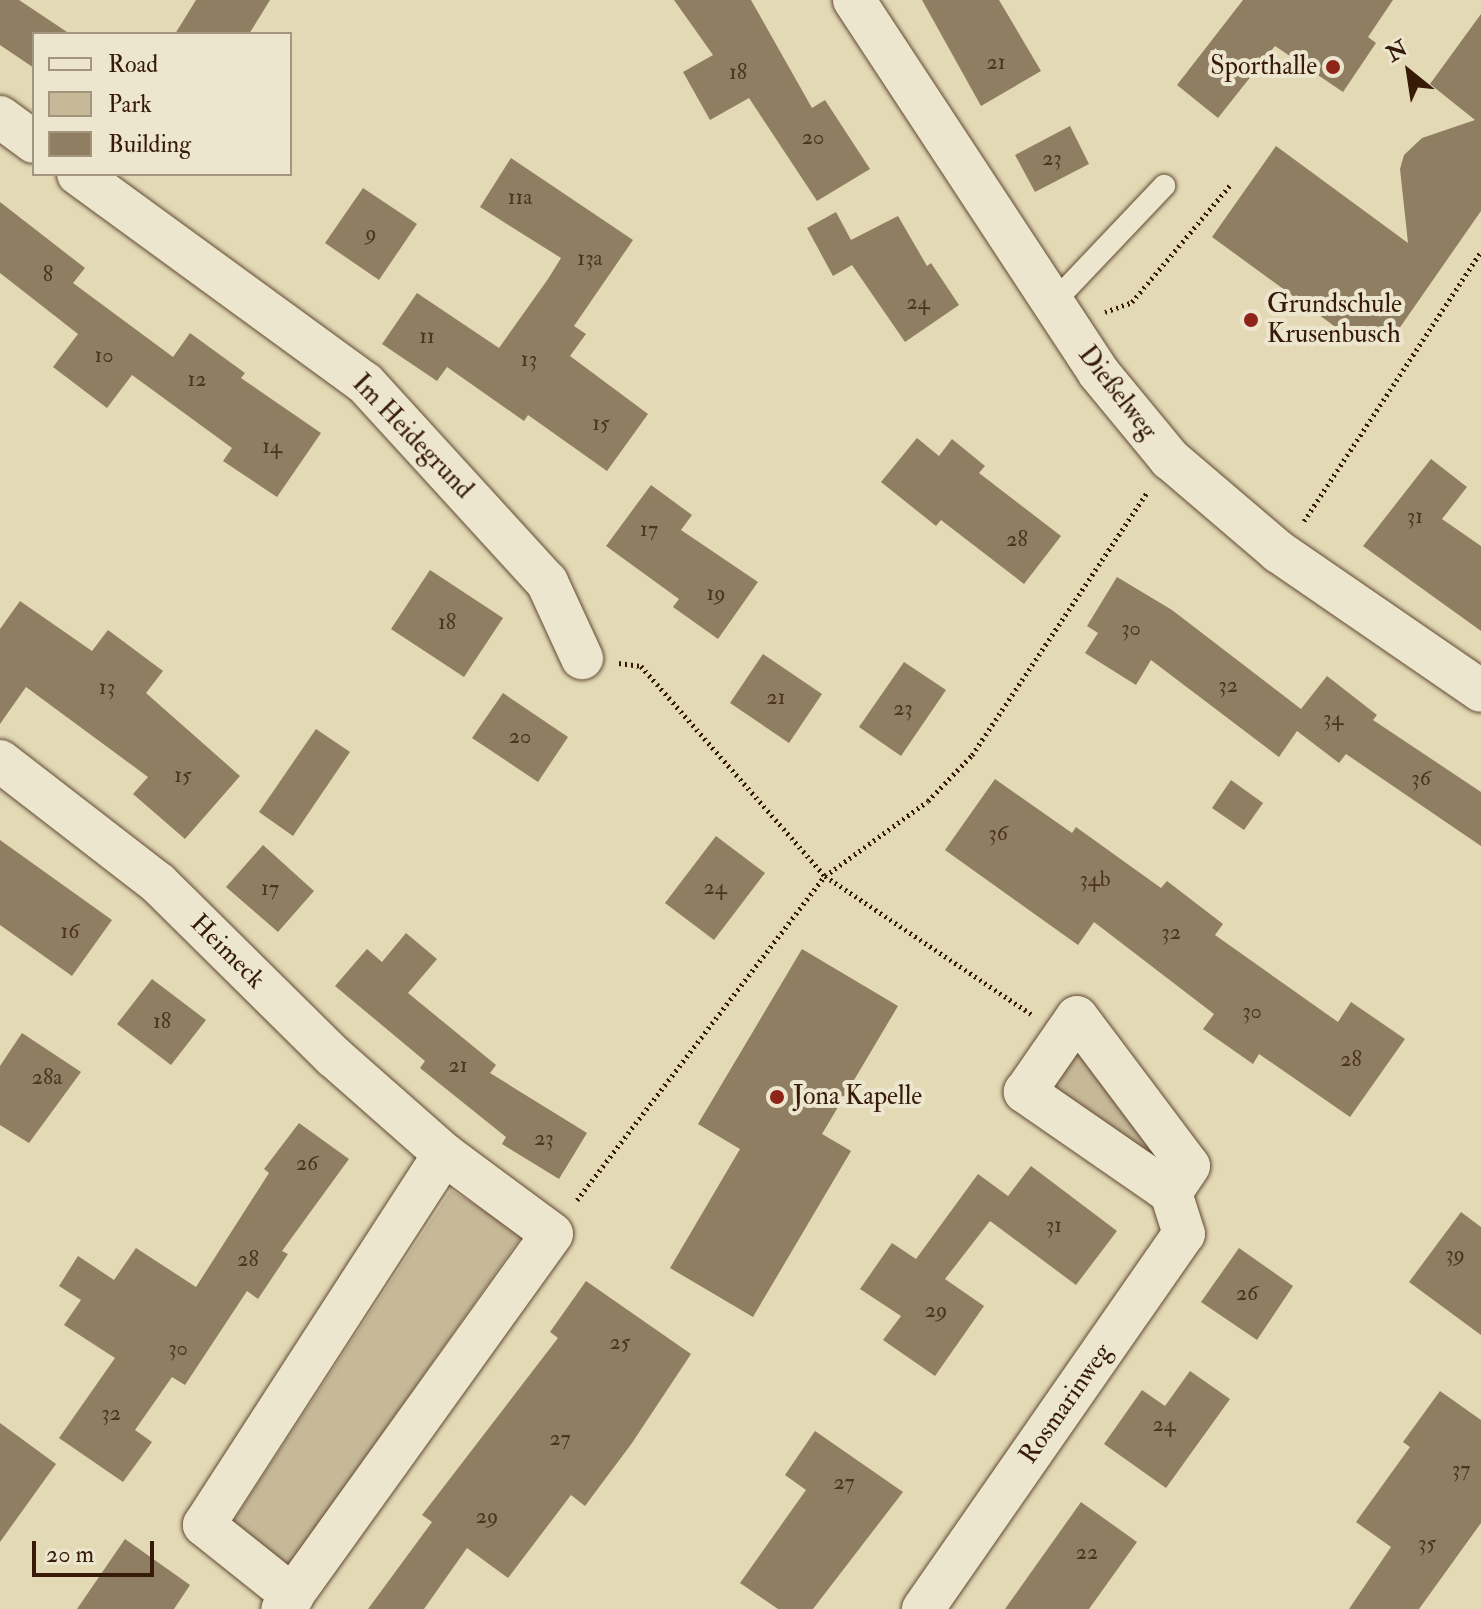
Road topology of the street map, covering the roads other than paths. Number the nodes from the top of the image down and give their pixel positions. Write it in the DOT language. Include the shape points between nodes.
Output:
graph roads {
  1 [pos="854,0"];
  2 [pos="0,117"];
  3 [pos="32,141"];
  4 [pos="81,176"];
  5 [pos="1164,186"];
  6 [pos="1059,315"];
  7 [pos="582,658"];
  8 [pos="1481,691"];
  9 [pos="0,761"];
  10 [pos="444,1154"];
  11 [pos="1171,1193"];
  12 [pos="288,1602"];
  13 [pos="923,1609"];
  1 -- 6 [label="street, Dießelweg"];
  2 -- 3 [label="street"];
  4 -- 7 [label="street, Im Heidegrund" via="365,383 547,582"];
  5 -- 6 [label="lane"];
  6 -- 8 [label="street, Dießelweg" via="1170,459 1279,552"];
  9 -- 10 [label="street, Heimeck" via="158,883 334,1057"];
  10 -- 12 [label="street" via="204,1525"];
  10 -- 12 [label="street, Heimeck" via="552,1234"];
  11 -- 11 [label="street" via="1189,1166 1077,1017 1025,1092"];
  11 -- 13 [label="street, Rosmarinweg" via="1184,1234"];
}
